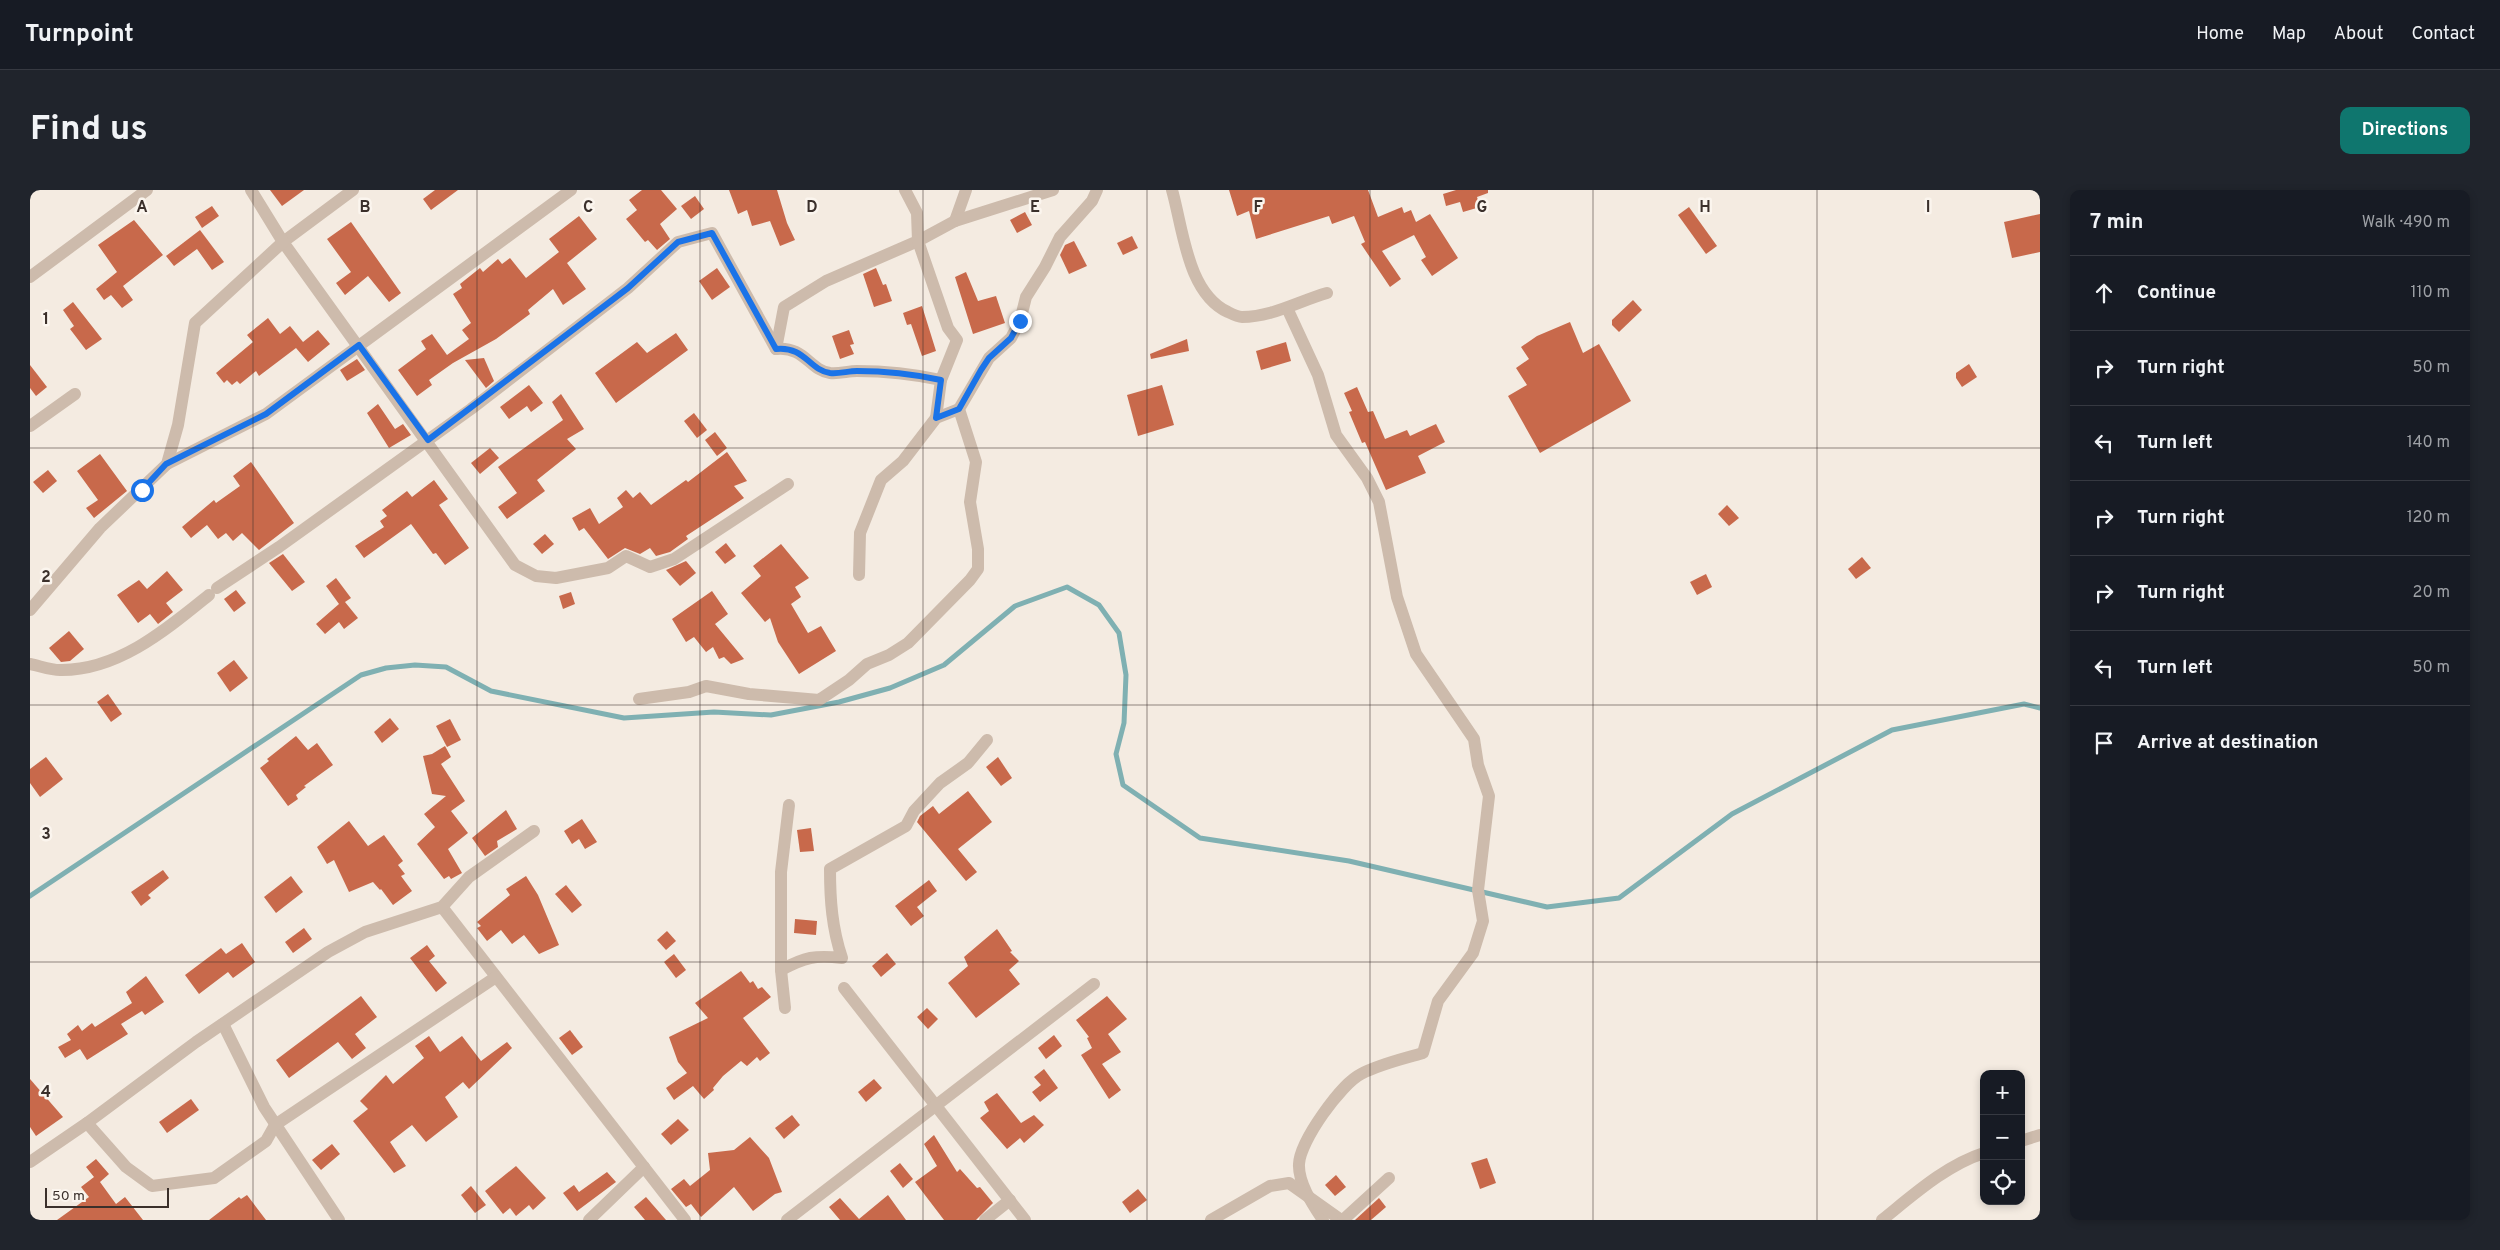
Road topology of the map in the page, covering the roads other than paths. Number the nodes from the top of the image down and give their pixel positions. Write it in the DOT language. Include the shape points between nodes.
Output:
graph roads {
  1 [pos="148,190"];
  2 [pos="252,190"];
  3 [pos="354,190"];
  4 [pos="571,190"];
  5 [pos="905,190"];
  6 [pos="966,190"];
  7 [pos="1053,190"];
  8 [pos="1097,190"];
  9 [pos="1172,190"];
  10 [pos="955,221"];
  11 [pos="918,241"];
  12 [pos="284,242"];
  13 [pos="30,277"];
  14 [pos="1327,293"];
  15 [pos="1286,308"];
  16 [pos="359,345"];
  17 [pos="776,349"];
  18 [pos="941,380"];
  19 [pos="75,394"];
  20 [pos="959,409"];
  21 [pos="936,418"];
  22 [pos="30,426"];
  23 [pos="428,440"];
  24 [pos="166,464"];
  25 [pos="788,484"];
  26 [pos="859,575"];
  27 [pos="30,610"];
  28 [pos="30,664"];
  29 [pos="639,698"];
  30 [pos="987,740"];
  31 [pos="789,806"];
  32 [pos="534,831"];
  33 [pos="442,907"];
  34 [pos="781,970"];
  35 [pos="496,977"];
  36 [pos="1094,984"];
  37 [pos="844,988"];
  38 [pos="785,1008"];
  39 [pos="223,1024"];
  40 [pos="936,1105"];
  41 [pos="87,1123"];
  42 [pos="275,1125"];
  43 [pos="2040,1135"];
  44 [pos="2025,1140"];
  45 [pos="1980,1154"];
  46 [pos="30,1162"];
  47 [pos="644,1167"];
  48 [pos="1389,1178"];
  49 [pos="1307,1196"];
  50 [pos="1010,1200"];
  51 [pos="339,1220"];
  52 [pos="589,1220"];
  53 [pos="685,1220"];
  54 [pos="787,1220"];
  55 [pos="986,1220"];
  56 [pos="1026,1220"];
  57 [pos="1211,1220"];
  58 [pos="1323,1220"];
  59 [pos="1342,1220"];
  60 [pos="1882,1220"];
  1 -- 13 [label="street"];
  2 -- 12 [label="street"];
  3 -- 12 [label="street"];
  4 -- 16 [label="street"];
  5 -- 11 [label="street" via="916,213"];
  6 -- 10 [label="street"];
  7 -- 10 [label="street"];
  8 -- 20 [label="street" via="1092,201 1060,237 1026,297 1020,321 1011,338 989,358"];
  9 -- 15 [label="street" via="1186,251 1200,285 1218,307 1240,317"];
  10 -- 11 [label="street"];
  11 -- 17 [label="street" via="826,281 784,307"];
  11 -- 18 [label="street" via="948,328 957,340"];
  12 -- 16 [label="street"];
  12 -- 24 [label="street" via="195,323 178,425"];
  14 -- 15 [label="street"];
  15 -- 49 [label="street" via="1318,375 1336,435 1367,478 1379,502 1397,596 1416,654 1474,739 1488,796 1478,890 1483,921 1473,953 1438,1001 1423,1053 1360,1074 1343,1089 1312,1129 1298,1164"];
  16 -- 23 [label="street"];
  16 -- 24 [label="street" via="266,414"];
  17 -- 18 [label="street" via="799,352 829,373 904,373"];
  17 -- 23 [label="street" via="712,233 678,242 628,288"];
  18 -- 21 [label="street"];
  19 -- 22 [label="street"];
  20 -- 21 [label="street"];
  20 -- 29 [label="street" via="976,462 970,502 978,569 908,643 867,664 819,700 749,694 706,686 689,692"];
  21 -- 26 [label="street" via="903,461 881,480 860,533"];
  23 -- 25 [label="street" via="515,565 536,576 556,578 608,568 626,556 650,567 674,558"];
  23 -- 28 [label="street" via="213,592 171,626 120,657 84,668 60,670"];
  24 -- 27 [label="street" via="100,528"];
  30 -- 34 [label="street" via="968,763 940,783 914,811 906,826 830,869 834,933 842,958 819,955"];
  31 -- 34 [label="street" via="781,872"];
  32 -- 33 [label="street" via="469,877"];
  33 -- 35 [label="street"];
  33 -- 39 [label="street" via="386,924 348,940"];
  34 -- 38 [label="street"];
  35 -- 42 [label="street"];
  35 -- 47 [label="street"];
  36 -- 40 [label="street"];
  37 -- 40 [label="street"];
  39 -- 41 [label="street"];
  39 -- 42 [label="street" via="246,1075"];
  40 -- 50 [label="street"];
  40 -- 54 [label="street"];
  41 -- 42 [label="street" via="126,1168 152,1186 214,1178 266,1141"];
  41 -- 46 [label="street"];
  42 -- 51 [label="street"];
  43 -- 44 [label="street"];
  45 -- 60 [label="street" via="1939,1176"];
  47 -- 52 [label="street"];
  47 -- 53 [label="street"];
  48 -- 59 [label="street"];
  49 -- 57 [label="street" via="1289,1183 1270,1186"];
  49 -- 58 [label="street"];
  49 -- 59 [label="street"];
  50 -- 55 [label="street"];
  50 -- 56 [label="street"];
}
